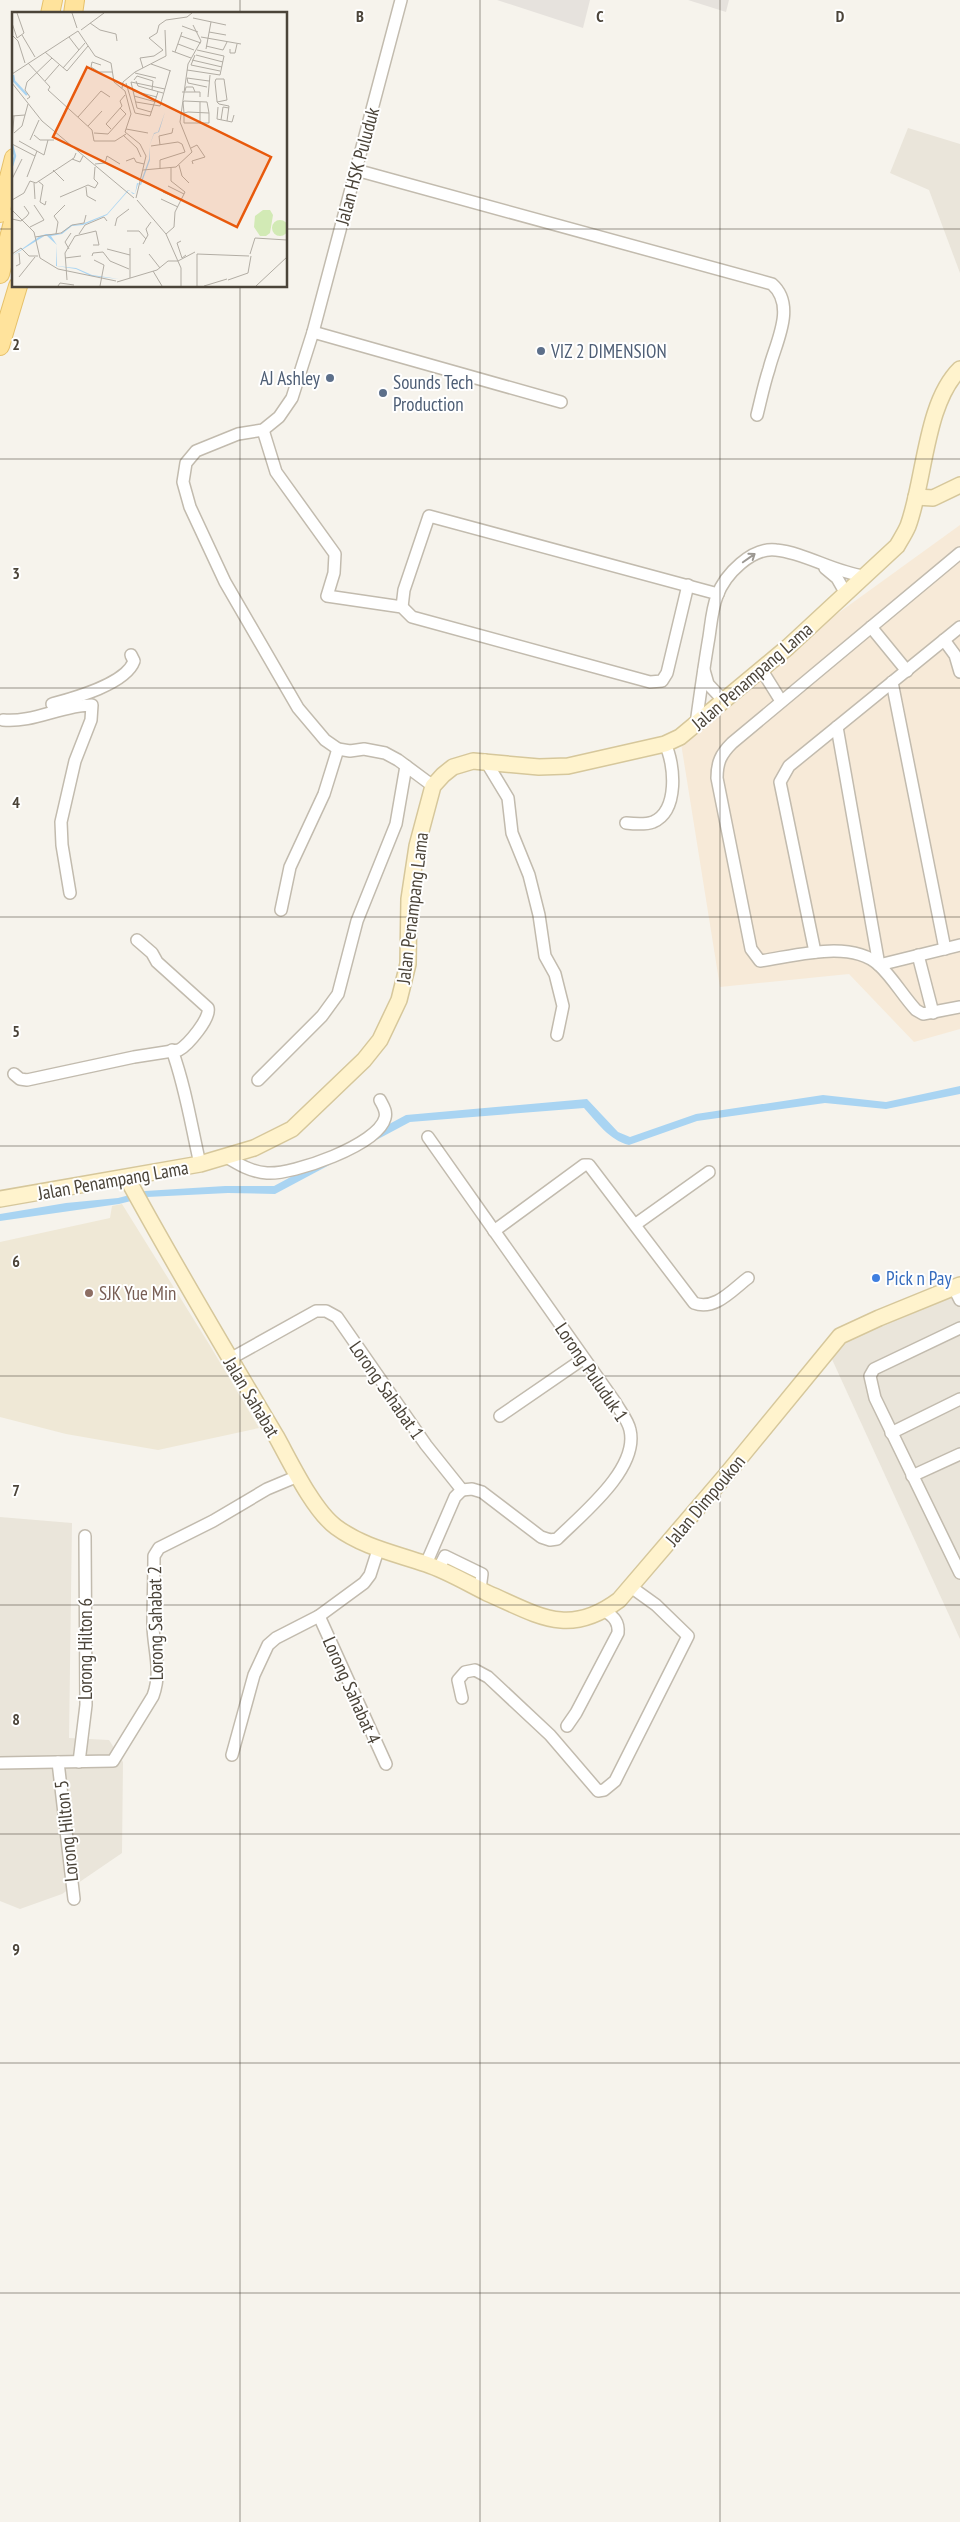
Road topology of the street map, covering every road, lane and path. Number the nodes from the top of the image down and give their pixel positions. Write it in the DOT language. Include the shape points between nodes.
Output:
graph roads {
  1 [pos="400,0"];
  2 [pos="12,166"];
  3 [pos="356,170"];
  4 [pos="0,213"];
  5 [pos="12,226"];
  6 [pos="0,274"];
  7 [pos="17,288"];
  8 [pos="313,332"];
  9 [pos="0,346"];
  10 [pos="960,369"];
  11 [pos="560,402"];
  12 [pos="757,415"];
  13 [pos="263,430"];
  14 [pos="960,485"];
  15 [pos="916,497"];
  16 [pos="960,553"];
  17 [pos="822,565"];
  18 [pos="864,576"];
  19 [pos="688,585"];
  20 [pos="845,592"];
  21 [pos="718,594"];
  22 [pos="402,607"];
  23 [pos="871,627"];
  24 [pos="960,627"];
  25 [pos="944,640"];
  26 [pos="130,654"];
  27 [pos="703,666"];
  28 [pos="761,669"];
  29 [pos="906,671"];
  30 [pos="960,672"];
  31 [pos="892,682"];
  32 [pos="723,700"];
  33 [pos="781,701"];
  34 [pos="1,720"];
  35 [pos="696,724"];
  36 [pos="837,727"];
  37 [pos="665,744"];
  38 [pos="338,749"];
  39 [pos="485,760"];
  40 [pos="406,766"];
  41 [pos="433,786"];
  42 [pos="626,824"];
  43 [pos="70,893"];
  44 [pos="282,910"];
  45 [pos="137,940"];
  46 [pos="960,945"];
  47 [pos="945,949"];
  48 [pos="814,952"];
  49 [pos="918,955"];
  50 [pos="879,965"];
  51 [pos="960,1007"];
  52 [pos="933,1013"];
  53 [pos="557,1035"];
  54 [pos="172,1050"];
  55 [pos="14,1074"];
  56 [pos="258,1080"];
  57 [pos="380,1100"];
  58 [pos="428,1137"];
  59 [pos="225,1156"];
  60 [pos="200,1164"];
  61 [pos="710,1172"];
  62 [pos="127,1178"];
  63 [pos="0,1199"];
  64 [pos="636,1224"];
  65 [pos="494,1232"];
  66 [pos="748,1278"];
  67 [pos="958,1291"];
  68 [pos="960,1328"];
  69 [pos="230,1359"];
  70 [pos="583,1359"];
  71 [pos="960,1399"];
  72 [pos="500,1416"];
  73 [pos="891,1433"];
  74 [pos="960,1454"];
  75 [pos="298,1476"];
  76 [pos="912,1476"];
  77 [pos="462,1490"];
  78 [pos="85,1536"];
  79 [pos="378,1550"];
  80 [pos="956,1556"];
  81 [pos="432,1567"];
  82 [pos="960,1573"];
  83 [pos="631,1586"];
  84 [pos="605,1611"];
  85 [pos="319,1616"];
  86 [pos="462,1698"];
  87 [pos="567,1726"];
  88 [pos="232,1755"];
  89 [pos="0,1762"];
  90 [pos="58,1762"];
  91 [pos="79,1762"];
  92 [pos="386,1764"];
  93 [pos="74,1899"];
  1 -- 3 [label="street, Jalan HSK Puluduk"];
  2 -- 4 [label="main road"];
  3 -- 8 [label="street, Jalan HSK Puluduk"];
  3 -- 12 [label="street" via="772,284 781,296 784,311"];
  5 -- 6 [label="main road"];
  7 -- 9 [label="main road"];
  8 -- 11 [label="street"];
  8 -- 13 [label="street, Jalan HSK Puluduk" via="292,398 279,417"];
  10 -- 15 [label="main road, Jalan Penampang Lama" via="947,383 941,399"];
  13 -- 22 [label="street" via="276,472 335,554 334,573 327,596"];
  13 -- 38 [label="street" via="238,434 196,451 186,463 183,482 210,553 273,669 298,708 325,740"];
  14 -- 15 [label="main road" via="933,498"];
  15 -- 18 [label="main road, Jalan Penampang Lama" via="908,526 897,546"];
  16 -- 23 [label="street"];
  17 -- 18 [label="street"];
  17 -- 20 [label="street" via="837,578"];
  21 -- 17 [label="street, one-way" via="748,558 761,551 793,554"];
  18 -- 20 [label="main road, Jalan Penampang Lama"];
  19 -- 21 [label="street"];
  19 -- 22 [label="street" via="429,516 404,590"];
  19 -- 22 [label="street" via="667,673 662,681 650,682 412,617"];
  20 -- 28 [label="main road, Jalan Penampang Lama"];
  21 -- 27 [label="street"];
  23 -- 29 [label="street"];
  23 -- 33 [label="street"];
  24 -- 25 [label="street"];
  25 -- 29 [label="street"];
  25 -- 30 [label="street" via="955,656"];
  26 -- 34 [label="street" via="134,660 132,668 108,684 72,699"];
  27 -- 32 [label="street" via="708,684"];
  27 -- 35 [label="street"];
  28 -- 32 [label="main road, Jalan Penampang Lama"];
  28 -- 33 [label="street"];
  29 -- 31 [label="street"];
  31 -- 36 [label="street"];
  31 -- 47 [label="street"];
  32 -- 35 [label="main road, Jalan Penampang Lama"];
  33 -- 48 [label="street" via="721,754 717,778 751,949 760,961"];
  34 -- 43 [label="street" via="15,721 92,705 91,720 75,761 61,822"];
  35 -- 37 [label="main road, Jalan Penampang Lama"];
  36 -- 48 [label="street" via="789,766 780,782"];
  36 -- 50 [label="street"];
  37 -- 39 [label="main road, Jalan Penampang Lama" via="568,766 539,767"];
  37 -- 42 [label="street" via="672,758 673,780 665,811 652,822"];
  38 -- 40 [label="street" via="375,750"];
  38 -- 44 [label="street" via="324,794 290,867"];
  39 -- 41 [label="main road, Jalan Penampang Lama" via="453,767"];
  39 -- 53 [label="street" via="508,798 512,833 529,876 546,956 555,974 563,1006"];
  40 -- 41 [label="street"];
  40 -- 56 [label="street" via="396,824 357,921 338,994 322,1016"];
  41 -- 59 [label="main road, Jalan Penampang Lama" via="417,846 409,899 410,949 406,973 399,1000 380,1040 364,1060 292,1129 275,1139"];
  45 -- 54 [label="street" via="206,1005 209,1012 185,1046"];
  46 -- 47 [label="street"];
  47 -- 49 [label="street"];
  48 -- 50 [label="street" via="862,954"];
  49 -- 50 [label="street"];
  49 -- 52 [label="street"];
  50 -- 52 [label="street" via="916,1010 923,1014"];
  51 -- 52 [label="street"];
  54 -- 55 [label="street" via="27,1080"];
  54 -- 60 [label="street" via="189,1105"];
  57 -- 59 [label="street" via="386,1114 384,1122 358,1144 336,1156 296,1170 267,1173 253,1171"];
  58 -- 65 [label="street, Lorong Puluduk 1"];
  59 -- 60 [label="main road, Jalan Penampang Lama"];
  60 -- 62 [label="main road, Jalan Penampang Lama"];
  61 -- 64 [label="street"];
  62 -- 63 [label="main road, Jalan Penampang Lama"];
  62 -- 69 [label="main road, Jalan Sahabat"];
  64 -- 65 [label="street" via="593,1168 584,1165"];
  64 -- 66 [label="street" via="694,1303 715,1304"];
  65 -- 70 [label="street, Lorong Puluduk 1"];
  67 -- 83 [label="main road, Jalan Dimpoukon" via="879,1318 840,1336"];
  68 -- 73 [label="street" via="874,1369 870,1376 874,1398"];
  69 -- 75 [label="main road, Jalan Sahabat"];
  69 -- 77 [label="street, Lorong Sahabat 1" via="316,1311 326,1311 337,1318 426,1445"];
  70 -- 72 [label="street"];
  70 -- 77 [label="street, Lorong Puluduk 1" via="615,1402 630,1430 630,1454 619,1474 557,1539 550,1540 541,1537 482,1492"];
  71 -- 73 [label="street"];
  73 -- 76 [label="street"];
  74 -- 76 [label="street"];
  75 -- 79 [label="main road, Jalan Sahabat" via="334,1526"];
  75 -- 91 [label="street, Lorong Sahabat 2" via="267,1489 159,1548 154,1556 153,1628 158,1674 153,1696 113,1761"];
  76 -- 80 [label="street"];
  77 -- 81 [label="street" via="455,1497"];
  78 -- 91 [label="street, Lorong Hilton 6" via="86,1704"];
  79 -- 81 [label="main road, Jalan Sahabat"];
  79 -- 85 [label="street" via="364,1583"];
  80 -- 82 [label="street"];
  81 -- 84 [label="main road, Jalan Dimpoukon" via="552,1619 581,1620"];
  83 -- 84 [label="main road, Jalan Dimpoukon"];
  83 -- 86 [label="street" via="688,1636 615,1781 604,1790 598,1791 550,1735 488,1677 475,1670 465,1672 458,1680"];
  84 -- 87 [label="street" via="614,1617 619,1627 618,1634"];
  85 -- 88 [label="street" via="268,1645 254,1675"];
  85 -- 92 [label="street, Lorong Sahabat 4"];
  89 -- 90 [label="street, Lorong Sahabat 2"];
  90 -- 91 [label="street, Lorong Sahabat 2"];
  90 -- 93 [label="street, Lorong Hilton 5"];
}
